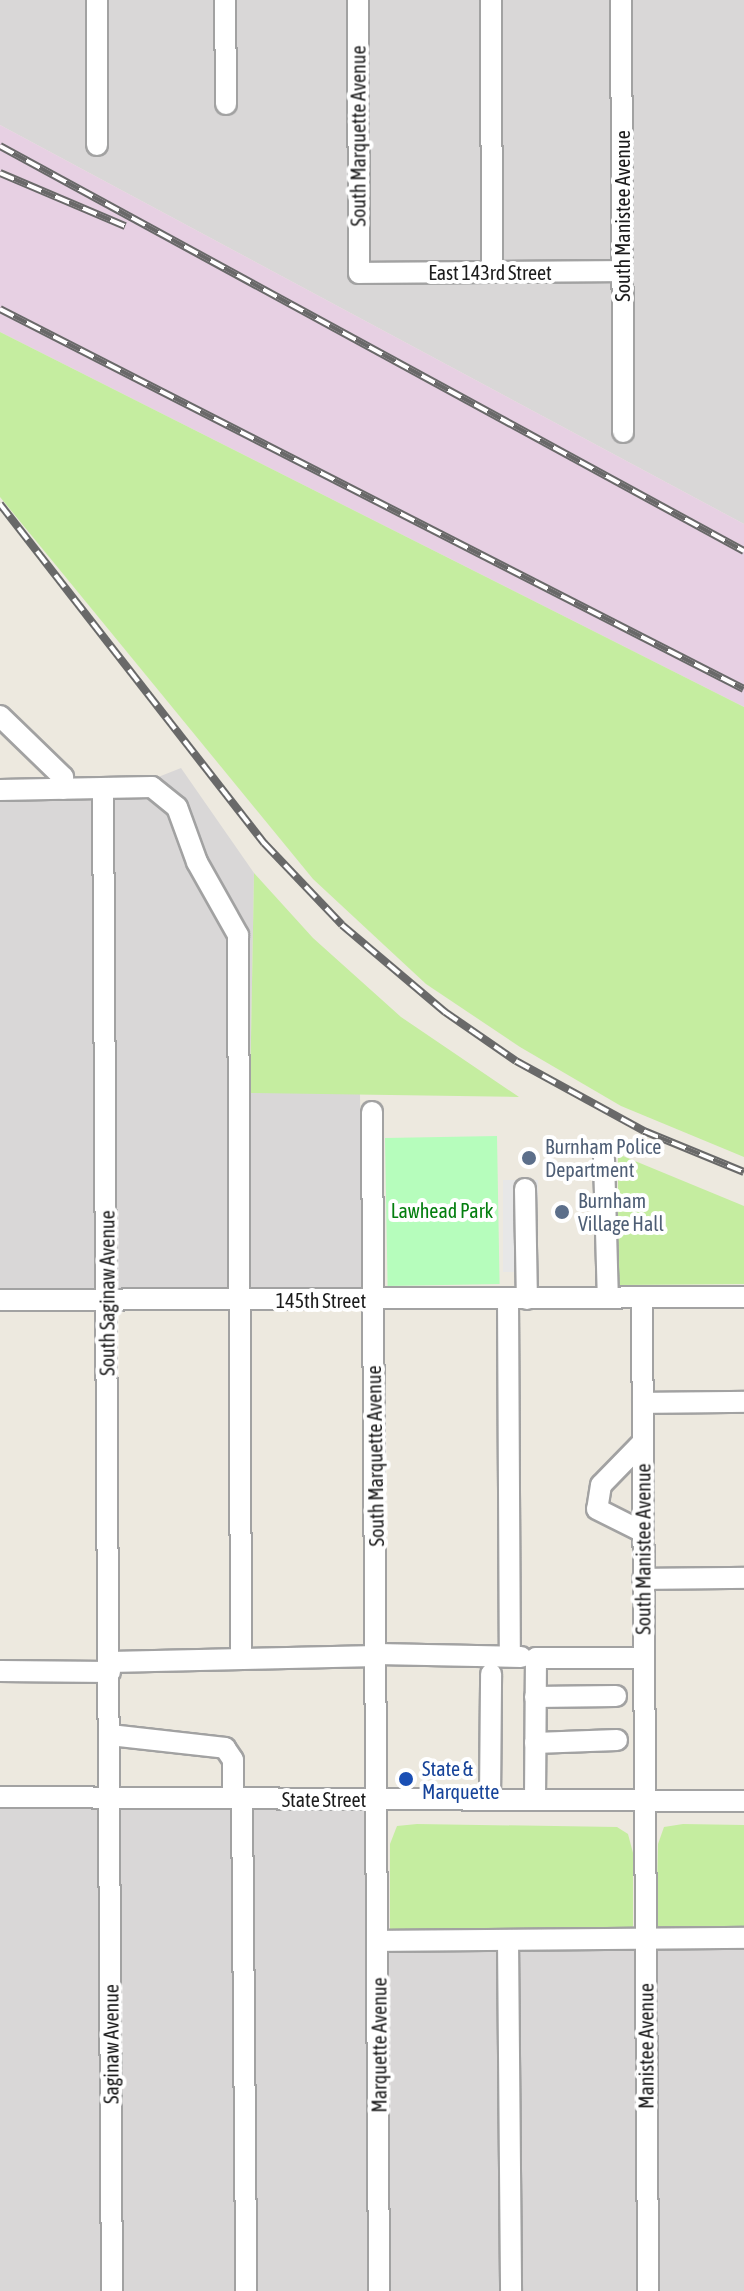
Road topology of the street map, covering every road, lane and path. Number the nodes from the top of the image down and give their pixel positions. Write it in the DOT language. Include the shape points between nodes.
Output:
graph roads {
  1 [pos="97,0"];
  2 [pos="225,0"];
  3 [pos="358,0"];
  4 [pos="491,0"];
  5 [pos="621,0"];
  6 [pos="226,104"];
  7 [pos="97,145"];
  8 [pos="622,271"];
  9 [pos="492,272"];
  10 [pos="359,273"];
  11 [pos="623,432"];
  12 [pos="0,716"];
  13 [pos="103,788"];
  14 [pos="63,789"];
  15 [pos="0,790"];
  16 [pos="372,1112"];
  17 [pos="604,1159"];
  18 [pos="525,1189"];
  19 [pos="744,1297"];
  20 [pos="608,1298"];
  21 [pos="642,1298"];
  22 [pos="518,1299"];
  23 [pos="0,1300"];
  24 [pos="108,1300"];
  25 [pos="241,1300"];
  26 [pos="374,1300"];
  27 [pos="744,1402"];
  28 [pos="643,1403"];
  29 [pos="643,1442"];
  30 [pos="643,1532"];
  31 [pos="744,1578"];
  32 [pos="643,1579"];
  33 [pos="377,1655"];
  34 [pos="510,1656"];
  35 [pos="536,1658"];
  36 [pos="644,1658"];
  37 [pos="241,1659"];
  38 [pos="110,1667"];
  39 [pos="0,1671"];
  40 [pos="491,1674"];
  41 [pos="616,1696"];
  42 [pos="535,1697"];
  43 [pos="110,1735"];
  44 [pos="617,1740"];
  45 [pos="535,1743"];
  46 [pos="0,1797"];
  47 [pos="110,1798"];
  48 [pos="238,1798"];
  49 [pos="378,1799"];
  50 [pos="490,1800"];
  51 [pos="535,1800"];
  52 [pos="645,1800"];
  53 [pos="744,1801"];
  54 [pos="744,1938"];
  55 [pos="646,1939"];
  56 [pos="508,1940"];
  57 [pos="378,1941"];
  58 [pos="112,2291"];
  59 [pos="246,2291"];
  60 [pos="379,2291"];
  61 [pos="511,2291"];
  62 [pos="648,2291"];
  1 -- 7 [label="street"];
  2 -- 6 [label="street"];
  3 -- 10 [label="street, South Marquette Avenue"];
  4 -- 9 [label="street"];
  5 -- 8 [label="street, South Manistee Avenue"];
  8 -- 9 [label="street, East 143rd Street"];
  8 -- 11 [label="street, South Manistee Avenue"];
  9 -- 10 [label="street, East 143rd Street"];
  12 -- 14 [label="street" via="63,777"];
  13 -- 14 [label="street"];
  13 -- 24 [label="street, South Saginaw Avenue"];
  13 -- 25 [label="street" via="152,787 177,807 197,862 238,935"];
  14 -- 15 [label="street"];
  16 -- 26 [label="street, South Marquette Avenue"];
  17 -- 20 [label="street"];
  18 -- 22 [label="street"];
  19 -- 21 [label="street, 145th Street"];
  20 -- 21 [label="street, 145th Street"];
  20 -- 22 [label="street, 145th Street"];
  21 -- 28 [label="street, South Manistee Avenue"];
  22 -- 26 [label="street, 145th Street"];
  22 -- 34 [label="street"];
  23 -- 24 [label="street, 145th Street"];
  24 -- 25 [label="street, 145th Street"];
  24 -- 38 [label="street, South Saginaw Avenue"];
  25 -- 26 [label="street, 145th Street"];
  25 -- 37 [label="street"];
  26 -- 33 [label="street, South Marquette Avenue"];
  27 -- 28 [label="street"];
  28 -- 29 [label="street, South Manistee Avenue"];
  29 -- 30 [label="street, South Manistee Avenue"];
  29 -- 30 [label="street" via="601,1485 597,1509"];
  30 -- 32 [label="street, South Manistee Avenue"];
  31 -- 32 [label="street"];
  32 -- 36 [label="street, South Manistee Avenue"];
  33 -- 34 [label="street"];
  33 -- 37 [label="street"];
  33 -- 49 [label="street, South Marquette Avenue"];
  34 -- 35 [label="street"];
  35 -- 36 [label="street"];
  35 -- 42 [label="street"];
  36 -- 52 [label="street, South Manistee Avenue"];
  37 -- 38 [label="street"];
  38 -- 39 [label="street"];
  38 -- 43 [label="street, South Saginaw Avenue"];
  40 -- 50 [label="street"];
  41 -- 42 [label="street"];
  42 -- 45 [label="street"];
  43 -- 47 [label="street, South Saginaw Avenue"];
  43 -- 48 [label="street" via="225,1748 233,1760"];
  44 -- 45 [label="street"];
  45 -- 51 [label="street"];
  46 -- 47 [label="street, State Street"];
  47 -- 48 [label="street, State Street"];
  47 -- 58 [label="street, Saginaw Avenue"];
  48 -- 49 [label="street, State Street"];
  48 -- 59 [label="street"];
  49 -- 50 [label="street, State Street"];
  49 -- 57 [label="street, Marquette Avenue"];
  50 -- 51 [label="street, State Street"];
  51 -- 52 [label="street, State Street"];
  52 -- 53 [label="street, State Street"];
  52 -- 55 [label="street, Manistee Avenue"];
  54 -- 55 [label="street"];
  55 -- 56 [label="street"];
  55 -- 62 [label="street, Manistee Avenue"];
  56 -- 57 [label="street"];
  56 -- 61 [label="street"];
  57 -- 60 [label="street, Marquette Avenue"];
}
